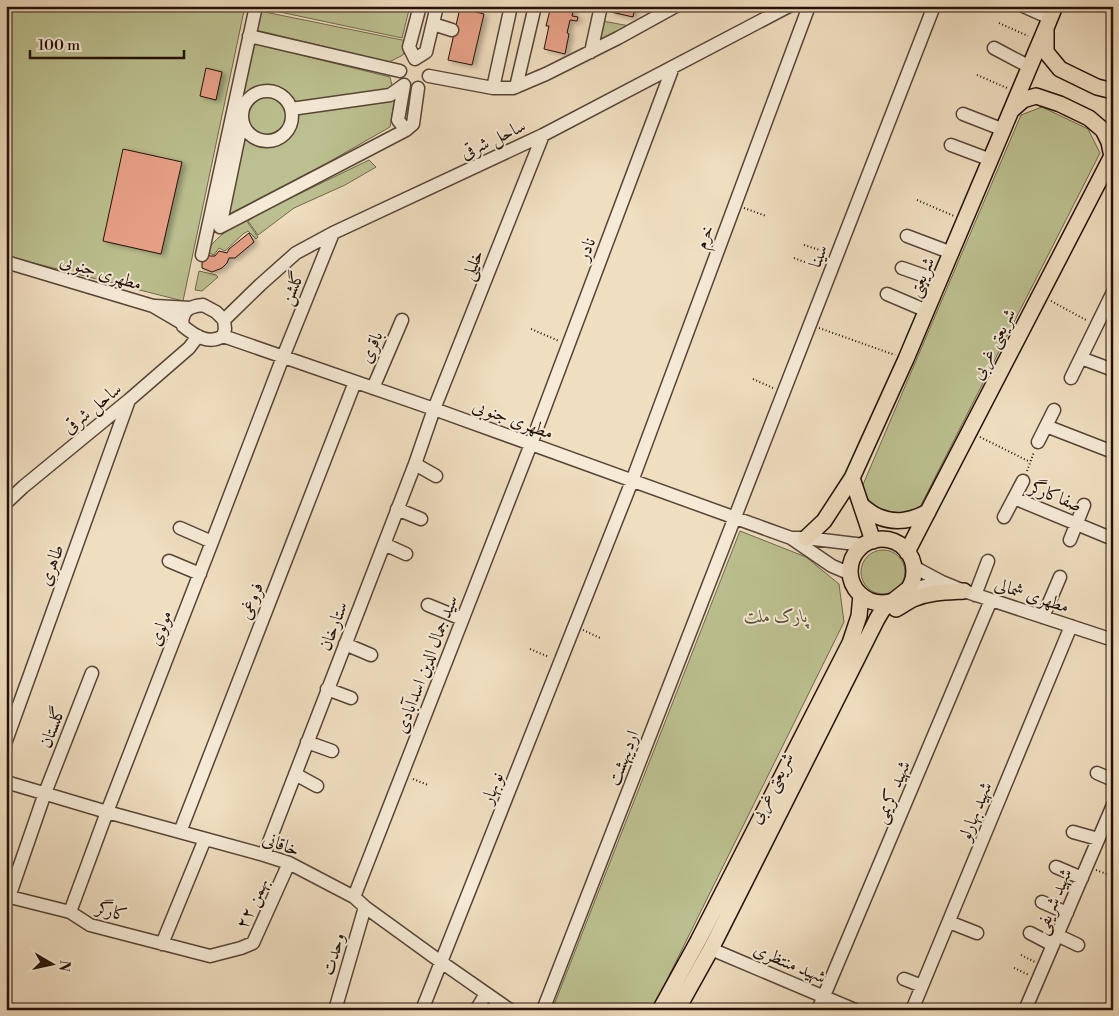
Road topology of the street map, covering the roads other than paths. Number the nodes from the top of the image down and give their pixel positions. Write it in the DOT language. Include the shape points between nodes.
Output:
graph roads {
  1 [pos="256,6"];
  2 [pos="420,6"];
  3 [pos="437,6"];
  4 [pos="511,6"];
  5 [pos="535,6"];
  6 [pos="601,6"];
  7 [pos="655,6"];
  8 [pos="676,6"];
  9 [pos="789,6"];
  10 [pos="809,6"];
  11 [pos="934,6"];
  12 [pos="1024,6"];
  13 [pos="652,20"];
  14 [pos="433,24"];
  15 [pos="1048,24"];
  16 [pos="452,30"];
  17 [pos="249,36"];
  18 [pos="994,48"];
  19 [pos="591,52"];
  20 [pos="415,59"];
  21 [pos="673,66"];
  22 [pos="1030,67"];
  23 [pos="400,70"];
  24 [pos="429,76"];
  25 [pos="404,85"];
  26 [pos="516,87"];
  27 [pos="418,88"];
  28 [pos="493,88"];
  29 [pos="1113,91"];
  30 [pos="291,109"];
  31 [pos="1013,109"];
  32 [pos="963,114"];
  33 [pos="242,121"];
  34 [pos="406,130"];
  35 [pos="1004,130"];
  36 [pos="542,135"];
  37 [pos="951,145"];
  38 [pos="1112,155"];
  39 [pos="991,160"];
  40 [pos="334,233"];
  41 [pos="908,236"];
  42 [pos="952,253"];
  43 [pos="202,255"];
  44 [pos="6,262"];
  45 [pos="902,268"];
  46 [pos="939,281"];
  47 [pos="1113,292"];
  48 [pos="887,294"];
  49 [pos="153,306"];
  50 [pos="190,308"];
  51 [pos="927,311"];
  52 [pos="224,320"];
  53 [pos="402,320"];
  54 [pos="182,323"];
  55 [pos="198,336"];
  56 [pos="223,336"];
  57 [pos="283,357"];
  58 [pos="1081,358"];
  59 [pos="1113,370"];
  60 [pos="1071,378"];
  61 [pos="355,382"];
  62 [pos="373,388"];
  63 [pos="129,400"];
  64 [pos="434,409"];
  65 [pos="1054,410"];
  66 [pos="1046,426"];
  67 [pos="1038,442"];
  68 [pos="531,444"];
  69 [pos="1113,452"];
  70 [pos="414,464"];
  71 [pos="436,476"];
  72 [pos="852,478"];
  73 [pos="632,481"];
  74 [pos="1023,481"];
  75 [pos="1014,498"];
  76 [pos="6,503"];
  77 [pos="861,505"];
  78 [pos="1084,505"];
  79 [pos="397,509"];
  80 [pos="928,512"];
  81 [pos="1004,517"];
  82 [pos="735,518"];
  83 [pos="421,519"];
  84 [pos="1076,524"];
  85 [pos="180,528"];
  86 [pos="790,538"];
  87 [pos="806,538"];
  88 [pos="1113,539"];
  89 [pos="1070,540"];
  90 [pos="212,542"];
  91 [pos="869,543"];
  92 [pos="384,544"];
  93 [pos="908,552"];
  94 [pos="406,554"];
  95 [pos="169,560"];
  96 [pos="988,561"];
  97 [pos="914,567"];
  98 [pos="200,574"];
  99 [pos="850,574"];
  100 [pos="1060,577"];
  101 [pos="942,582"];
  102 [pos="907,590"];
  103 [pos="969,593"];
  104 [pos="861,595"];
  105 [pos="895,600"];
  106 [pos="991,600"];
  107 [pos="428,605"];
  108 [pos="1043,617"];
  109 [pos="462,619"];
  110 [pos="877,619"];
  111 [pos="1071,626"];
  112 [pos="1113,640"];
  113 [pos="345,644"];
  114 [pos="371,655"];
  115 [pos="92,673"];
  116 [pos="327,689"];
  117 [pos="351,698"];
  118 [pos="6,741"];
  119 [pos="307,742"];
  120 [pos="332,751"];
  121 [pos="1097,773"];
  122 [pos="295,774"];
  123 [pos="1113,780"];
  124 [pos="6,782"];
  125 [pos="317,786"];
  126 [pos="45,794"];
  127 [pos="1113,805"];
  128 [pos="107,812"];
  129 [pos="180,832"];
  130 [pos="1073,832"];
  131 [pos="205,839"];
  132 [pos="1098,839"];
  133 [pos="264,855"];
  134 [pos="289,863"];
  135 [pos="1056,867"];
  136 [pos="1082,878"];
  137 [pos="8,896"];
  138 [pos="354,897"];
  139 [pos="1042,902"];
  140 [pos="365,907"];
  141 [pos="70,912"];
  142 [pos="1066,913"];
  143 [pos="949,922"];
  144 [pos="1030,932"];
  145 [pos="977,933"];
  146 [pos="1055,940"];
  147 [pos="162,944"];
  148 [pos="1078,945"];
  149 [pos="711,948"];
  150 [pos="210,956"];
  151 [pos="441,962"];
  152 [pos="904,979"];
  153 [pos="922,986"];
  154 [pos="486,994"];
  155 [pos="824,997"];
  156 [pos="335,1010"];
  157 [pos="422,1010"];
  158 [pos="476,1010"];
  159 [pos="510,1010"];
  160 [pos="544,1010"];
  161 [pos="660,1010"];
  162 [pos="677,1010"];
  163 [pos="818,1010"];
  164 [pos="854,1010"];
  165 [pos="912,1010"];
  166 [pos="1025,1010"];
  1 -- 17 [label="street"];
  2 -- 20 [label="street" via="409,47"];
  3 -- 14 [label="street"];
  4 -- 28 [label="street"];
  5 -- 26 [label="street"];
  6 -- 19 [label="street"];
  7 -- 13 [label="street"];
  8 -- 13 [label="street"];
  9 -- 21 [label="street, ساحل شرقی"];
  10 -- 73 [label="street, خرم"];
  11 -- 82 [label="street, سینا"];
  12 -- 15 [label="street"];
  13 -- 19 [label="street"];
  14 -- 16 [label="street"];
  14 -- 20 [label="street" via="426,52"];
  15 -- 22 [label="main road, شریعتی"];
  15 -- 29 [label="main road" via="1046,52 1060,69"];
  17 -- 23 [label="street"];
  17 -- 43 [label="street"];
  18 -- 22 [label="street"];
  19 -- 26 [label="street"];
  20 -- 23 [label="street" via="405,62"];
  20 -- 24 [label="street" via="427,66"];
  21 -- 36 [label="street, ساحل شرقی"];
  21 -- 68 [label="street, نادر"];
  22 -- 31 [label="main road, شریعتی"];
  23 -- 25 [label="street"];
  24 -- 27 [label="street"];
  24 -- 28 [label="street"];
  25 -- 27 [label="street"];
  25 -- 30 [label="street" via="390,95"];
  25 -- 34 [label="street" via="398,120"];
  26 -- 28 [label="street"];
  27 -- 34 [label="street" via="413,124"];
  30 -- 33 [label="street" via="281,95 265,91 257,93 244,104"];
  30 -- 33 [label="street" via="292,117 286,132 272,140 264,141 250,135"];
  31 -- 35 [label="main road, شریعتی"];
  31 -- 38 [label="main road" via="1023,100 1036,96 1060,104 1089,118 1103,130"];
  32 -- 35 [label="street"];
  33 -- 34 [label="street" via="220,227"];
  35 -- 39 [label="main road, شریعتی"];
  36 -- 40 [label="street, ساحل شرقی"];
  36 -- 64 [label="street, خلیلی"];
  37 -- 39 [label="street"];
  38 -- 80 [label="main road, شریعتی غربی"];
  39 -- 42 [label="main road, شریعتی"];
  40 -- 52 [label="street, ساحل شرقی" via="296,253"];
  40 -- 57 [label="street, گلشن"];
  41 -- 42 [label="street"];
  42 -- 46 [label="main road, شریعتی"];
  44 -- 49 [label="street, مطهری جنوبی"];
  45 -- 46 [label="street"];
  46 -- 51 [label="main road, شریعتی"];
  47 -- 58 [label="street"];
  48 -- 51 [label="street"];
  49 -- 50 [label="street"];
  49 -- 54 [label="street, مطهری جنوبی"];
  50 -- 52 [label="street" via="203,305"];
  50 -- 54 [label="street"];
  51 -- 72 [label="main road, شریعتی"];
  52 -- 56 [label="street"];
  53 -- 62 [label="street, باقری"];
  54 -- 55 [label="street"];
  55 -- 56 [label="street" via="206,340"];
  55 -- 63 [label="street, ساحل شرقی" via="189,348"];
  56 -- 57 [label="street, مطهری جنوبی"];
  57 -- 61 [label="street, مطهری جنوبی"];
  57 -- 90 [label="street, مولوی"];
  58 -- 59 [label="street"];
  58 -- 60 [label="street"];
  61 -- 62 [label="street, مطهری جنوبی"];
  61 -- 129 [label="street, فروغی"];
  62 -- 64 [label="street, مطهری جنوبی"];
  63 -- 76 [label="street, ساحل شرقی"];
  63 -- 118 [label="street, طاهری"];
  64 -- 68 [label="street, مطهری جنوبی"];
  64 -- 70 [label="street, ستارخان"];
  65 -- 66 [label="street"];
  66 -- 67 [label="street"];
  66 -- 69 [label="street"];
  68 -- 73 [label="street, مطهری جنوبی"];
  68 -- 109 [label="street, سید جمال الدین اسدآبادی"];
  70 -- 71 [label="street"];
  70 -- 79 [label="street, ستارخان"];
  72 -- 77 [label="main road"];
  72 -- 87 [label="main road, شریعتی" via="824,521"];
  73 -- 82 [label="street, مطهری جنوبی"];
  73 -- 151 [label="street, نوبهار"];
  74 -- 75 [label="street"];
  75 -- 81 [label="street"];
  75 -- 84 [label="street, صفاکارگر"];
  77 -- 80 [label="main road" via="876,516 891,520 916,519"];
  77 -- 91 [label="main road"];
  78 -- 84 [label="street"];
  79 -- 83 [label="street"];
  79 -- 92 [label="street, ستارخان"];
  80 -- 93 [label="main road, شریعتی غربی"];
  82 -- 86 [label="street, مطهری جنوبی"];
  82 -- 160 [label="street, اردیبهشت"];
  84 -- 88 [label="street, صفاکارگر"];
  84 -- 89 [label="street"];
  85 -- 90 [label="street"];
  86 -- 87 [label="street"];
  86 -- 99 [label="street"];
  87 -- 91 [label="street"];
  90 -- 98 [label="street, مولوی"];
  91 -- 93 [label="main road" via="882,539 892,541"];
  91 -- 99 [label="main road" via="857,552"];
  92 -- 94 [label="street"];
  92 -- 113 [label="street, ستارخان"];
  93 -- 97 [label="main road"];
  95 -- 98 [label="street"];
  96 -- 103 [label="street"];
  97 -- 101 [label="street, مطهری شمالی"];
  97 -- 102 [label="main road" via="912,583"];
  98 -- 128 [label="street, مولوی"];
  99 -- 104 [label="main road"];
  100 -- 108 [label="street"];
  101 -- 102 [label="street"];
  101 -- 103 [label="street, مطهری شمالی"];
  102 -- 105 [label="main road, شریعتی غربی"];
  103 -- 106 [label="street, مطهری شمالی"];
  103 -- 110 [label="main road" via="927,595"];
  104 -- 105 [label="main road" via="878,603"];
  104 -- 161 [label="main road, شریعتی غربی" via="859,616 850,643"];
  105 -- 110 [label="main road, شریعتی غربی"];
  106 -- 108 [label="street, مطهری شمالی"];
  106 -- 155 [label="street, شهید کریمی"];
  107 -- 109 [label="street"];
  108 -- 111 [label="street, مطهری شمالی"];
  109 -- 138 [label="street, سید جمال الدین اسدآبادی"];
  110 -- 149 [label="main road, شریعتی غربی"];
  111 -- 112 [label="street, مطهری شمالی"];
  111 -- 143 [label="street, شهید بهارلو"];
  113 -- 114 [label="street"];
  113 -- 116 [label="street, ستارخان"];
  115 -- 126 [label="street, گلستان"];
  116 -- 117 [label="street"];
  116 -- 119 [label="street, ستارخان"];
  119 -- 120 [label="street"];
  119 -- 122 [label="street, ستارخان"];
  121 -- 123 [label="street"];
  122 -- 125 [label="street"];
  122 -- 133 [label="street, ستارخان"];
  124 -- 126 [label="street, خاقانی"];
  126 -- 128 [label="street, خاقانی"];
  126 -- 137 [label="street, گلستان"];
  127 -- 132 [label="street, شهید شریفی"];
  128 -- 129 [label="street, خاقانی"];
  128 -- 141 [label="street, مولوی"];
  129 -- 131 [label="street, خاقانی"];
  130 -- 132 [label="street"];
  131 -- 133 [label="street, خاقانی"];
  131 -- 147 [label="street"];
  132 -- 136 [label="street, شهید شریفی"];
  133 -- 134 [label="street, خاقانی"];
  134 -- 138 [label="street, خاقانی"];
  134 -- 150 [label="street, ۲۲ بهمن" via="253,943"];
  135 -- 136 [label="street"];
  136 -- 142 [label="street, شهید شریفی"];
  137 -- 141 [label="street, کارگر"];
  138 -- 140 [label="street, خاقانی"];
  139 -- 142 [label="street"];
  140 -- 151 [label="street, خاقانی"];
  140 -- 156 [label="street, وحدت"];
  141 -- 147 [label="street, کارگر" via="90,925"];
  142 -- 146 [label="street, شهید شریفی"];
  143 -- 145 [label="street"];
  143 -- 153 [label="street, شهید بهارلو"];
  144 -- 146 [label="street"];
  146 -- 148 [label="street"];
  146 -- 166 [label="street, شهید شریفی"];
  147 -- 150 [label="street, کارگر"];
  149 -- 155 [label="street, شهید منتظری"];
  149 -- 162 [label="main road, شریعتی غربی"];
  151 -- 154 [label="street, خاقانی"];
  151 -- 157 [label="street, نوبهار"];
  152 -- 153 [label="street"];
  153 -- 165 [label="street, شهید بهارلو"];
  154 -- 158 [label="street"];
  154 -- 159 [label="street, خاقانی"];
  155 -- 163 [label="street, شهید کریمی"];
  155 -- 164 [label="street, شهید منتظری"];
}
